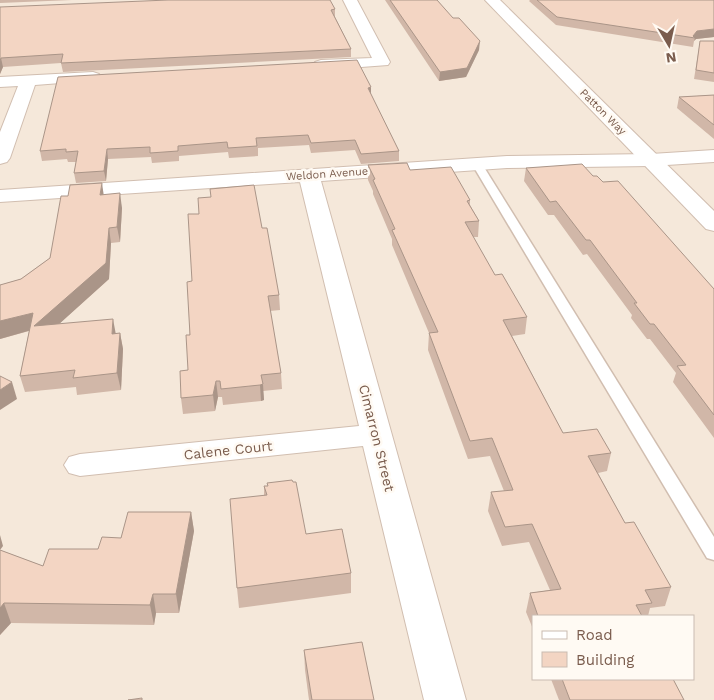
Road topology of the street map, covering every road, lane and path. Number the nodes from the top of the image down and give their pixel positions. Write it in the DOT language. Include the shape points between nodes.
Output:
graph roads {
  1 [pos="350,0"];
  2 [pos="492,0"];
  3 [pos="303,66"];
  4 [pos="107,76"];
  5 [pos="28,81"];
  6 [pos="0,82"];
  7 [pos="714,156"];
  8 [pos="0,158"];
  9 [pos="651,160"];
  10 [pos="477,164"];
  11 [pos="309,175"];
  12 [pos="0,196"];
  13 [pos="714,224"];
  14 [pos="376,434"];
  15 [pos="80,465"];
  16 [pos="714,553"];
  17 [pos="445,700"];
  1 -- 3 [label="street" via="382,62"];
  2 -- 9 [label="street, Patton Way"];
  4 -- 5 [label="street"];
  5 -- 6 [label="street"];
  5 -- 8 [label="street"];
  7 -- 9 [label="street, Weldon Avenue"];
  9 -- 10 [label="street, Weldon Avenue"];
  9 -- 13 [label="street, Patton Way"];
  10 -- 11 [label="street, Weldon Avenue"];
  10 -- 16 [label="lane"];
  11 -- 12 [label="street, Weldon Avenue"];
  11 -- 14 [label="street, Cimarron Street"];
  14 -- 15 [label="street, Calene Court"];
  14 -- 17 [label="street, Cimarron Street"];
}
